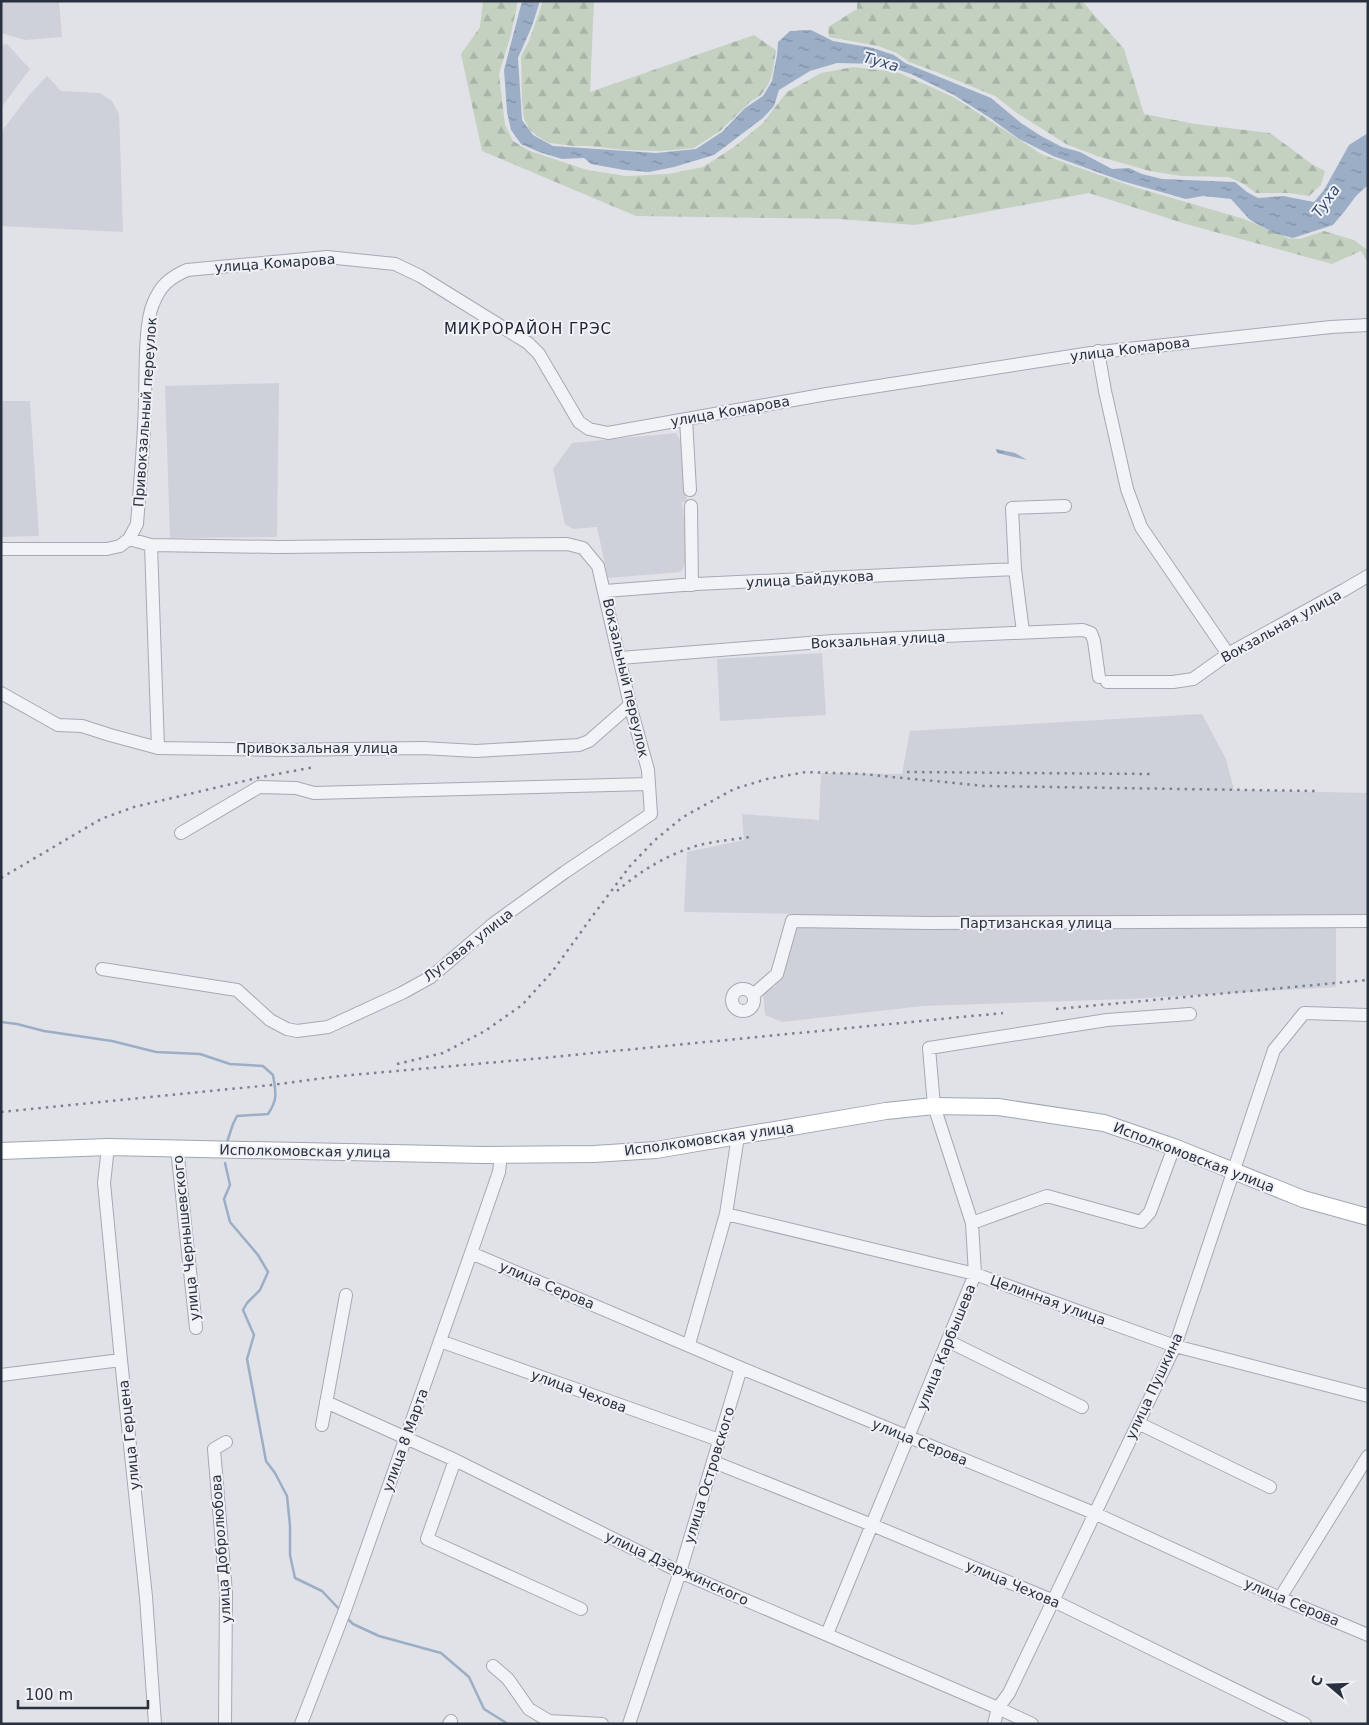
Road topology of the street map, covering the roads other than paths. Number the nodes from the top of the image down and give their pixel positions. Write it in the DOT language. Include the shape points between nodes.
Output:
graph roads {
  1 [pos="162,287"];
  2 [pos="1368,325"];
  3 [pos="1098,352"];
  4 [pos="686,419"];
  5 [pos="690,490"];
  6 [pos="691,506"];
  7 [pos="1065,506"];
  8 [pos="129,538"];
  9 [pos="151,545"];
  10 [pos="1,549"];
  11 [pos="1015,569"];
  12 [pos="1368,576"];
  13 [pos="692,585"];
  14 [pos="605,591"];
  15 [pos="1023,632"];
  16 [pos="1228,654"];
  17 [pos="620,658"];
  18 [pos="1,693"];
  19 [pos="630,705"];
  20 [pos="158,748"];
  21 [pos="648,784"];
  22 [pos="651,814"];
  23 [pos="181,834"];
  24 [pos="1368,921"];
  25 [pos="102,969"];
  26 [pos="753,995"];
  27 [pos="1190,1014"];
  28 [pos="1368,1015"];
  29 [pos="934,1106"];
  30 [pos="738,1136"];
  31 [pos="108,1147"];
  32 [pos="1174,1147"];
  33 [pos="177,1148"];
  34 [pos="1,1151"];
  35 [pos="502,1155"];
  36 [pos="1233,1170"];
  37 [pos="726,1214"];
  38 [pos="1368,1217"];
  39 [pos="972,1223"];
  40 [pos="471,1253"];
  41 [pos="975,1274"];
  42 [pos="346,1295"];
  43 [pos="196,1328"];
  44 [pos="440,1341"];
  45 [pos="948,1341"];
  46 [pos="689,1344"];
  47 [pos="1175,1346"];
  48 [pos="120,1360"];
  49 [pos="741,1368"];
  50 [pos="1,1375"];
  51 [pos="1368,1396"];
  52 [pos="326,1402"];
  53 [pos="1082,1407"];
  54 [pos="1138,1423"];
  55 [pos="322,1425"];
  56 [pos="909,1437"];
  57 [pos="405,1438"];
  58 [pos="719,1440"];
  59 [pos="226,1442"];
  60 [pos="455,1460"];
  61 [pos="714,1462"];
  62 [pos="1366,1462"];
  63 [pos="1270,1487"];
  64 [pos="1094,1513"];
  65 [pos="872,1525"];
  66 [pos="680,1572"];
  67 [pos="1280,1598"];
  68 [pos="1054,1601"];
  69 [pos="581,1610"];
  70 [pos="827,1634"];
  71 [pos="1368,1634"];
  72 [pos="493,1666"];
  73 [pos="998,1708"];
  74 [pos="155,1724"];
  75 [pos="225,1724"];
  76 [pos="301,1724"];
  77 [pos="602,1724"];
  78 [pos="629,1724"];
  79 [pos="994,1724"];
  80 [pos="1032,1724"];
  81 [pos="1306,1724"];
  1 -- 4 [label="street, улица Комарова" via="186,270 327,257 395,264 528,343 539,354 579,422 589,429 608,433"];
  1 -- 8 [label="street, Привокзальный переулок" via="152,305 148,334 137,524"];
  2 -- 3 [label="street, улица Комарова"];
  3 -- 4 [label="street, улица Комарова"];
  3 -- 16 [label="street" via="1127,489 1140,527"];
  4 -- 5 [label="street"];
  6 -- 13 [label="street"];
  7 -- 11 [label="street" via="1012,508"];
  8 -- 9 [label="street"];
  8 -- 10 [label="street" via="120,546 107,549"];
  9 -- 14 [label="street, Вокзальный переулок" via="567,544 583,548 598,566"];
  9 -- 20 [label="street"];
  11 -- 13 [label="street, улица Байдукова"];
  11 -- 15 [label="street"];
  12 -- 16 [label="street, Вокзальная улица"];
  13 -- 14 [label="street, улица Байдукова"];
  14 -- 17 [label="street, Вокзальный переулок"];
  15 -- 16 [label="street, Вокзальная улица" via="1091,632 1103,679 1173,682 1193,679"];
  15 -- 17 [label="street, Вокзальная улица" via="833,641"];
  17 -- 19 [label="street, Вокзальный переулок"];
  18 -- 20 [label="street, Привокзальная улица" via="58,725 82,726"];
  19 -- 20 [label="street, Привокзальная улица" via="589,741 579,745 476,751 424,748"];
  19 -- 21 [label="street, Вокзальный переулок" via="648,770"];
  21 -- 22 [label="street, Вокзальный переулок"];
  21 -- 23 [label="street" via="314,793 296,788 259,787"];
  22 -- 25 [label="street, Луговая улица" via="493,924 431,977 328,1027 287,1029 270,1020 237,990"];
  24 -- 26 [label="street, Партизанская улица" via="792,921 777,974"];
  27 -- 29 [label="street, улица Карбышева" via="1107,1020 929,1048"];
  28 -- 36 [label="street, улица Пушкина" via="1304,1013 1274,1050"];
  29 -- 30 [label="main road, Исполкомовская улица"];
  29 -- 32 [label="main road, Исполкомовская улица" via="998,1108 1104,1123"];
  29 -- 39 [label="street, улица Карбышева"];
  30 -- 35 [label="main road, Исполкомовская улица" via="656,1150"];
  30 -- 37 [label="street"];
  31 -- 33 [label="main road, Исполкомовская улица"];
  31 -- 34 [label="main road, Исполкомовская улица"];
  31 -- 48 [label="street, улица Герцена" via="104,1183"];
  32 -- 36 [label="main road, Исполкомовская улица"];
  32 -- 39 [label="street" via="1150,1212 1141,1222 1047,1196"];
  33 -- 35 [label="main road, Исполкомовская улица"];
  33 -- 43 [label="street, улица Чернышевского"];
  35 -- 40 [label="street, улица 8 Марта"];
  36 -- 38 [label="main road, Исполкомовская улица" via="1303,1199"];
  36 -- 47 [label="street, улица Пушкина"];
  37 -- 41 [label="street, Целинная улица"];
  37 -- 46 [label="street"];
  39 -- 41 [label="street, улица Карбышева"];
  40 -- 44 [label="street, улица 8 Марта"];
  40 -- 46 [label="street, улица Серова"];
  41 -- 45 [label="street, улица Карбышева"];
  41 -- 47 [label="street, Целинная улица"];
  42 -- 52 [label="street"];
  44 -- 57 [label="street, улица 8 Марта"];
  44 -- 58 [label="street, улица Чехова"];
  45 -- 53 [label="street"];
  45 -- 56 [label="street, улица Карбышева"];
  46 -- 49 [label="street, улица Серова"];
  47 -- 51 [label="street, Целинная улица"];
  47 -- 54 [label="street, улица Пушкина"];
  48 -- 50 [label="street"];
  48 -- 74 [label="street, улица Герцена" via="146,1597"];
  49 -- 56 [label="street, улица Серова"];
  49 -- 58 [label="street, улица Островского"];
  52 -- 55 [label="street"];
  52 -- 57 [label="street, улица Дзержинского"];
  54 -- 63 [label="street"];
  54 -- 64 [label="street, улица Пушкина"];
  56 -- 64 [label="street, улица Серова"];
  56 -- 65 [label="street, улица Карбышева"];
  57 -- 60 [label="street, улица Дзержинского"];
  57 -- 76 [label="street, улица 8 Марта"];
  58 -- 61 [label="street, улица Островского"];
  59 -- 75 [label="street, улица Добролюбова" via="214,1449 226,1594"];
  60 -- 66 [label="street, улица Дзержинского"];
  60 -- 69 [label="street" via="427,1539"];
  61 -- 65 [label="street, улица Чехова"];
  61 -- 66 [label="street, улица Островского"];
  62 -- 67 [label="street"];
  64 -- 67 [label="street, улица Серова"];
  64 -- 68 [label="street, улица Пушкина"];
  65 -- 68 [label="street, улица Чехова"];
  65 -- 70 [label="street, улица Карбышева"];
  66 -- 70 [label="street, улица Дзержинского"];
  66 -- 78 [label="street, улица Островского"];
  67 -- 71 [label="street, улица Серова"];
  68 -- 73 [label="street, улица Пушкина" via="1009,1693"];
  68 -- 81 [label="street, улица Чехова"];
  70 -- 73 [label="street, улица Дзержинского"];
  72 -- 77 [label="street" via="508,1679 529,1709 550,1721"];
  73 -- 79 [label="street, улица Пушкина"];
  73 -- 80 [label="street, улица Дзержинского"];
}
